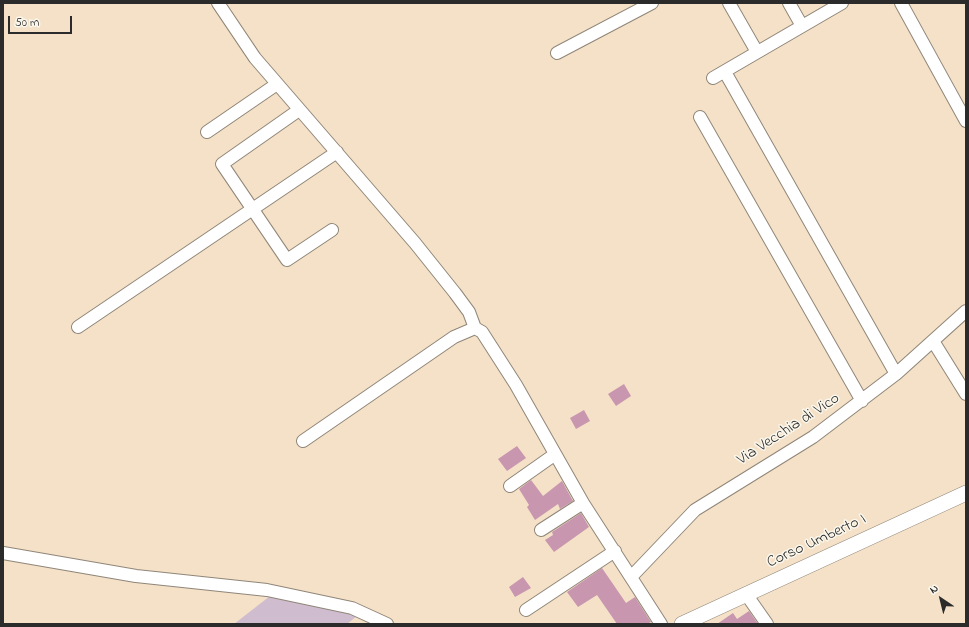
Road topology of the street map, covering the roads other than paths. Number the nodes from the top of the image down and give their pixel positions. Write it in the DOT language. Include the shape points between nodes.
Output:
graph roads {
  1 [pos="218,3"];
  2 [pos="652,3"];
  3 [pos="729,3"];
  4 [pos="789,3"];
  5 [pos="842,3"];
  6 [pos="901,3"];
  7 [pos="802,26"];
  8 [pos="757,52"];
  9 [pos="557,53"];
  10 [pos="725,72"];
  11 [pos="713,78"];
  12 [pos="277,84"];
  13 [pos="300,110"];
  14 [pos="700,118"];
  15 [pos="966,121"];
  16 [pos="207,132"];
  17 [pos="337,152"];
  18 [pos="253,209"];
  19 [pos="332,230"];
  20 [pos="964,317"];
  21 [pos="78,328"];
  22 [pos="475,328"];
  23 [pos="933,341"];
  24 [pos="896,374"];
  25 [pos="966,394"];
  26 [pos="862,401"];
  27 [pos="303,441"];
  28 [pos="554,455"];
  29 [pos="510,486"];
  30 [pos="966,493"];
  31 [pos="583,504"];
  32 [pos="541,530"];
  33 [pos="615,551"];
  34 [pos="3,553"];
  35 [pos="632,576"];
  36 [pos="746,594"];
  37 [pos="526,610"];
  38 [pos="387,624"];
  39 [pos="661,624"];
  40 [pos="682,624"];
  41 [pos="767,624"];
  1 -- 12 [label="street" via="255,58"];
  2 -- 9 [label="street"];
  3 -- 8 [label="street"];
  4 -- 7 [label="street"];
  5 -- 7 [label="street"];
  6 -- 15 [label="street"];
  7 -- 8 [label="street"];
  8 -- 10 [label="street"];
  10 -- 11 [label="street"];
  10 -- 24 [label="street"];
  12 -- 13 [label="street"];
  12 -- 16 [label="street"];
  13 -- 17 [label="street"];
  13 -- 18 [label="street" via="222,164"];
  14 -- 26 [label="street"];
  17 -- 18 [label="street"];
  17 -- 22 [label="street" via="455,293 469,312"];
  18 -- 19 [label="street" via="287,260"];
  18 -- 21 [label="street"];
  20 -- 23 [label="street, Via Vecchia di Vico"];
  22 -- 27 [label="street" via="454,338"];
  22 -- 28 [label="street" via="482,332 516,384"];
  23 -- 24 [label="street, Via Vecchia di Vico"];
  23 -- 25 [label="street"];
  24 -- 26 [label="street, Via Vecchia di Vico"];
  26 -- 35 [label="street, Via Vecchia di Vico" via="813,437 695,510"];
  28 -- 29 [label="street"];
  28 -- 31 [label="street"];
  30 -- 36 [label="main road, Corso Umberto I"];
  31 -- 32 [label="street"];
  31 -- 33 [label="street"];
  33 -- 35 [label="street"];
  33 -- 37 [label="street"];
  34 -- 38 [label="street" via="136,576 267,590 352,608"];
  35 -- 39 [label="street"];
  36 -- 40 [label="main road, Corso Umberto I"];
  36 -- 41 [label="street"];
}
